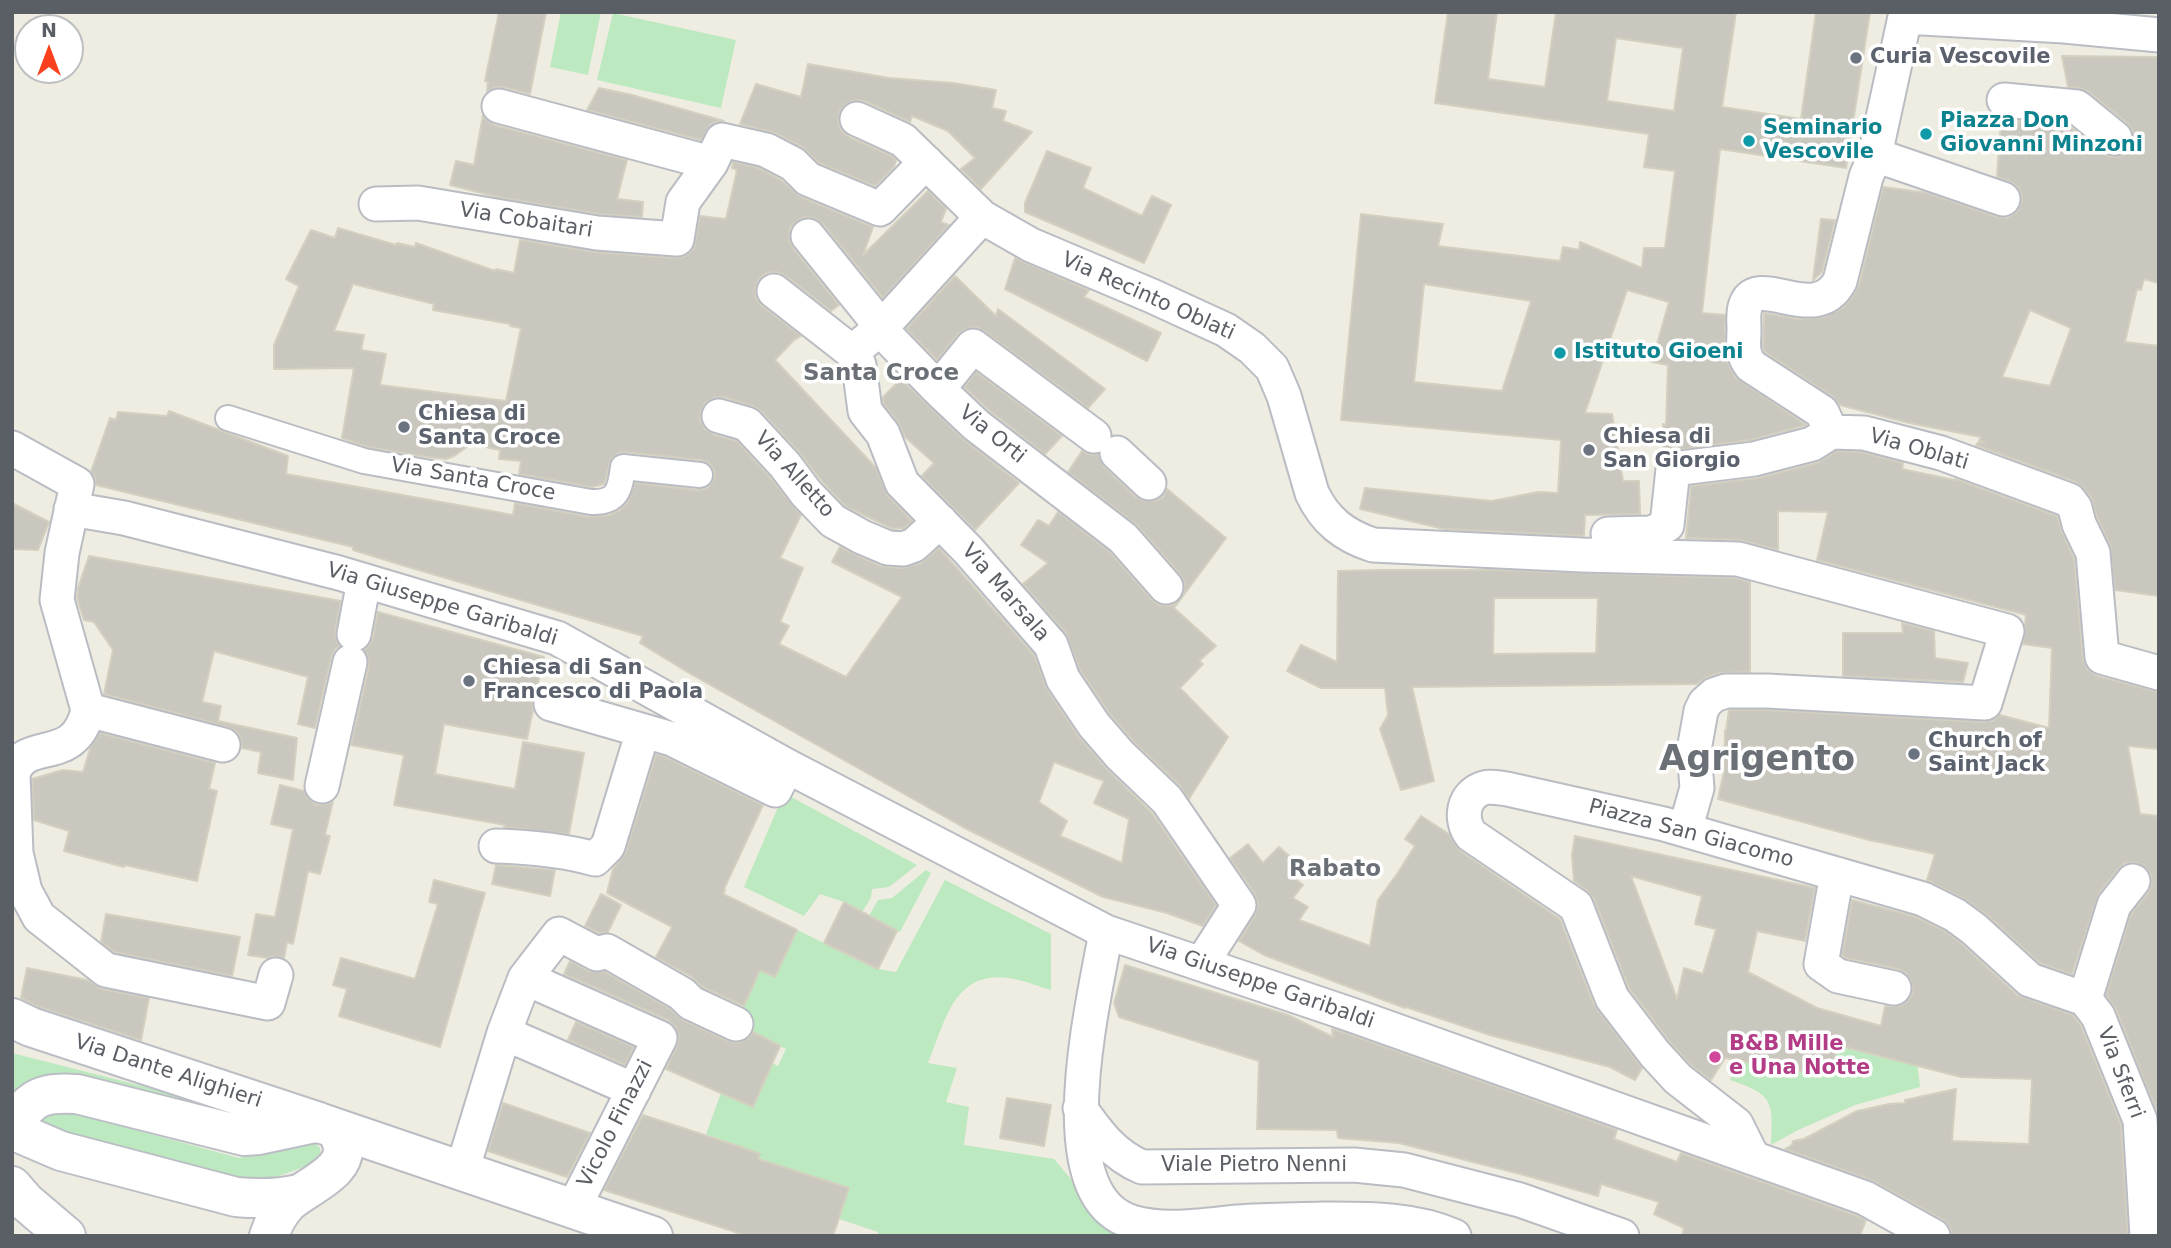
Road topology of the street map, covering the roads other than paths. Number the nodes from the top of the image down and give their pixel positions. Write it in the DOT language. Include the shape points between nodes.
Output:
graph roads {
  1 [pos="2159,35"];
  2 [pos="2004,100"];
  3 [pos="499,106"];
  4 [pos="857,119"];
  5 [pos="2115,138"];
  6 [pos="925,162"];
  7 [pos="711,163"];
  8 [pos="1871,166"];
  9 [pos="2003,199"];
  10 [pos="376,204"];
  11 [pos="982,217"];
  12 [pos="808,236"];
  13 [pos="774,291"];
  14 [pos="880,329"];
  15 [pos="852,352"];
  16 [pos="938,389"];
  17 [pos="719,416"];
  18 [pos="228,418"];
  19 [pos="1831,432"];
  20 [pos="12,448"];
  21 [pos="700,475"];
  22 [pos="1149,483"];
  23 [pos="74,497"];
  24 [pos="940,521"];
  25 [pos="1582,555"];
  26 [pos="364,581"];
  27 [pos="1166,587"];
  28 [pos="2159,673"];
  29 [pos="551,705"];
  30 [pos="88,710"];
  31 [pos="643,731"];
  32 [pos="223,746"];
  33 [pos="787,766"];
  34 [pos="322,786"];
  35 [pos="1685,830"];
  36 [pos="496,846"];
  37 [pos="1837,874"];
  38 [pos="2133,881"];
  39 [pos="1106,932"];
  40 [pos="1202,963"];
  41 [pos="275,975"];
  42 [pos="525,978"];
  43 [pos="1894,988"];
  44 [pos="2085,999"];
  45 [pos="12,1018"];
  46 [pos="736,1024"];
  47 [pos="504,1033"];
  48 [pos="634,1090"];
  49 [pos="1080,1108"];
  50 [pos="12,1124"];
  51 [pos="324,1124"];
  52 [pos="12,1130"];
  53 [pos="388,1147"];
  54 [pos="1753,1158"];
  55 [pos="462,1171"];
  56 [pos="331,1172"];
  57 [pos="12,1186"];
  58 [pos="299,1194"];
  59 [pos="573,1209"];
  60 [pos="66,1236"];
  61 [pos="269,1236"];
  62 [pos="653,1236"];
  63 [pos="1454,1236"];
  64 [pos="1622,1236"];
  65 [pos="1933,1236"];
  66 [pos="2147,1236"];
  1 -- 8 [label="street" via="1905,17"];
  2 -- 5 [label="street" via="2077,107"];
  3 -- 7 [label="street"];
  4 -- 6 [label="street, Via Recinto Oblati"];
  6 -- 7 [label="street" via="880,208 808,179 793,164 766,150 722,140"];
  6 -- 11 [label="street, Via Recinto Oblati"];
  7 -- 10 [label="street, Via Cobaitari" via="683,202 677,239 597,233 418,203"];
  8 -- 9 [label="street"];
  8 -- 19 [label="street" via="1836,289 1813,301 1758,293 1744,310 1744,356 1751,366 1822,412"];
  11 -- 14 [label="street"];
  11 -- 25 [label="street, Via Recinto Oblati" via="1031,245 1226,330 1252,348 1272,368 1284,396 1318,505 1333,524 1357,540 1373,545"];
  12 -- 14 [label="street, Via Orti"];
  13 -- 15 [label="street"];
  14 -- 15 [label="street"];
  14 -- 16 [label="street, Via Orti"];
  15 -- 24 [label="street, Via Marsala" via="859,365 865,411 883,434 902,483"];
  16 -- 22 [label="street" via="973,346 1106,445"];
  16 -- 27 [label="street, Via Orti" via="976,425 1124,538"];
  17 -- 24 [label="street, Via Alletto" via="747,424 833,521 862,537 904,549 915,545"];
  18 -- 21 [label="street, Via Santa Croce" via="364,461 591,502 617,494 623,467"];
  19 -- 25 [label="street, Via Oblati" via="1812,444 1754,459 1673,469 1667,525 1652,533 1603,534"];
  19 -- 28 [label="street, Via Oblati" via="1864,433 1941,453 2069,500 2093,554 2102,657"];
  20 -- 23 [label="street, Via Giuseppe Garibaldi"];
  23 -- 26 [label="street, Via Giuseppe Garibaldi" via="124,518"];
  23 -- 30 [label="street" via="57,600"];
  24 -- 40 [label="street, Via Marsala" via="1051,645 1063,679 1094,725 1167,800 1239,905"];
  25 -- 35 [label="street, Via Recinto Oblati" via="1738,559 2007,631 1985,703 1767,691 1714,695 1701,711 1694,750 1697,788"];
  26 -- 33 [label="street, Via Giuseppe Garibaldi" via="557,638"];
  26 -- 34 [label="street"];
  29 -- 31 [label="street"];
  30 -- 32 [label="street"];
  30 -- 41 [label="street" via="80,731 64,746 22,757 15,765 16,853 39,917 106,970 268,1003"];
  31 -- 33 [label="street" via="672,739 775,790"];
  31 -- 36 [label="street" via="608,846 595,859 572,852"];
  33 -- 39 [label="street, Via Giuseppe Garibaldi"];
  35 -- 37 [label="street, Piazza San Giacomo"];
  35 -- 54 [label="street, Piazza San Giacomo" via="1495,787 1480,789 1465,807 1464,824 1471,835 1576,906 1612,998 1678,1079 1736,1124"];
  37 -- 43 [label="street" via="1821,964 1838,976"];
  37 -- 44 [label="street, Piazza San Giacomo" via="1923,899 1955,915 2030,980"];
  38 -- 44 [label="street" via="2114,905"];
  39 -- 40 [label="street, Via Giuseppe Garibaldi"];
  39 -- 49 [label="street"];
  40 -- 54 [label="street, Via Giuseppe Garibaldi"];
  42 -- 46 [label="street" via="559,934 597,954 607,951 691,1003"];
  42 -- 47 [label="street"];
  42 -- 48 [label="street, Vicolo Finazzi" via="660,1038"];
  44 -- 66 [label="street, Via Sferri" via="2098,1016 2140,1120"];
  45 -- 51 [label="main road, Via Dante Alighieri"];
  47 -- 48 [label="street"];
  47 -- 55 [label="street"];
  48 -- 59 [label="street, Vicolo Finazzi"];
  49 -- 63 [label="street" via="1083,1152 1093,1187 1104,1205 1126,1220 1160,1226 1382,1220 1439,1229"];
  49 -- 64 [label="street, Viale Pietro Nenni" via="1100,1137 1142,1167 1354,1165 1404,1170 1520,1200"];
  50 -- 51 [label="main road" via="29,1103 61,1093 244,1136"];
  51 -- 53 [label="main road, Via Dante Alighieri"];
  51 -- 56 [label="main road" via="338,1134 343,1150"];
  52 -- 58 [label="main road" via="61,1152 236,1197"];
  53 -- 55 [label="main road"];
  53 -- 56 [label="main road"];
  54 -- 65 [label="street, Via Giuseppe Garibaldi" via="1865,1198"];
  55 -- 59 [label="main road"];
  56 -- 58 [label="main road"];
  57 -- 60 [label="main road"];
  58 -- 61 [label="main road" via="286,1204"];
  59 -- 62 [label="main road"];
}
